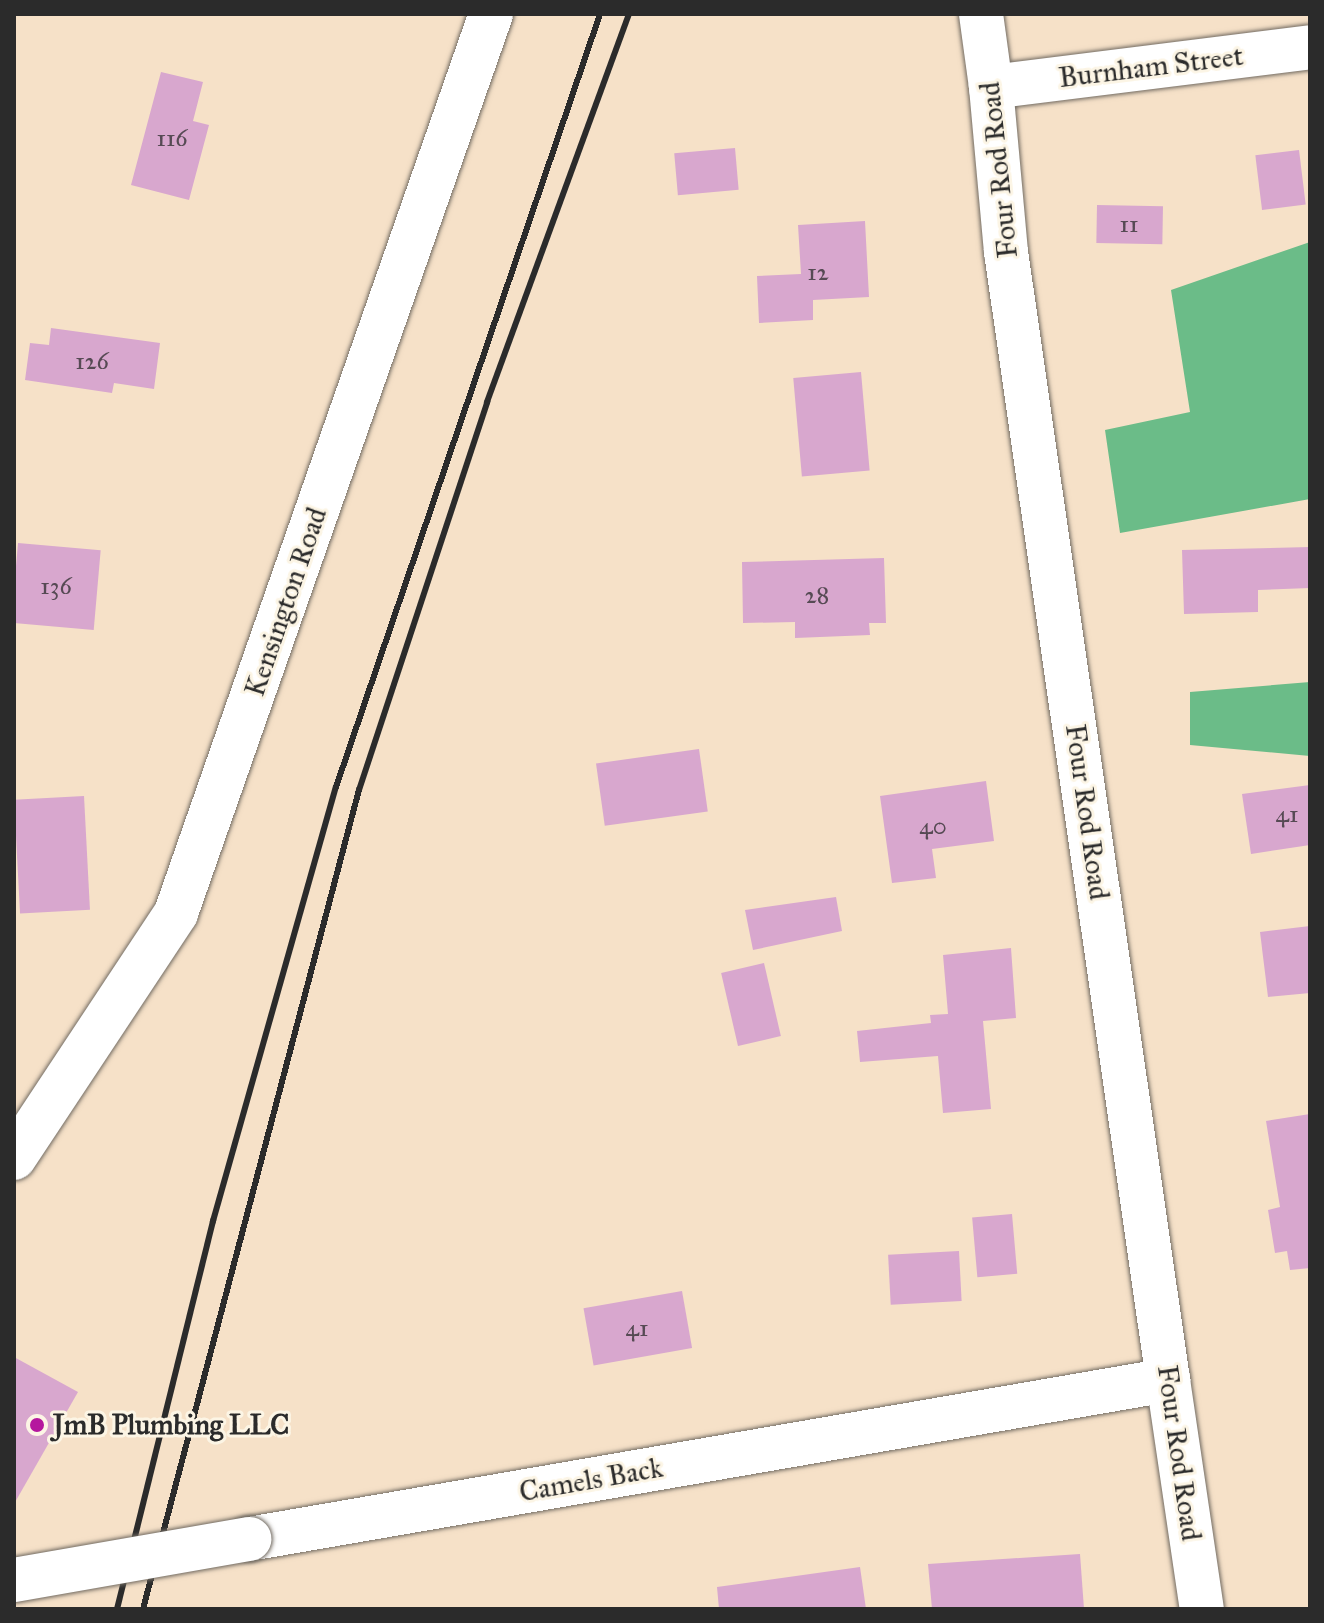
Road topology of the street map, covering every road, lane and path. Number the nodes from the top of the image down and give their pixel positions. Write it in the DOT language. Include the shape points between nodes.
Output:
graph roads {
  1 [pos="491,14"];
  2 [pos="981,14"];
  3 [pos="1310,47"];
  4 [pos="991,87"];
  5 [pos="14,1158"];
  6 [pos="1168,1380"];
  7 [pos="14,1580"];
  8 [pos="1202,1609"];
  1 -- 5 [label="street, Kensington Road" via="176,913"];
  2 -- 4 [label="street, Four Rod Road"];
  3 -- 4 [label="street, Burnham Street"];
  4 -- 6 [label="street, Four Rod Road" via="1006,252"];
  6 -- 7 [label="street, Camels Back, bridge"];
  6 -- 8 [label="street, Four Rod Road"];
}
